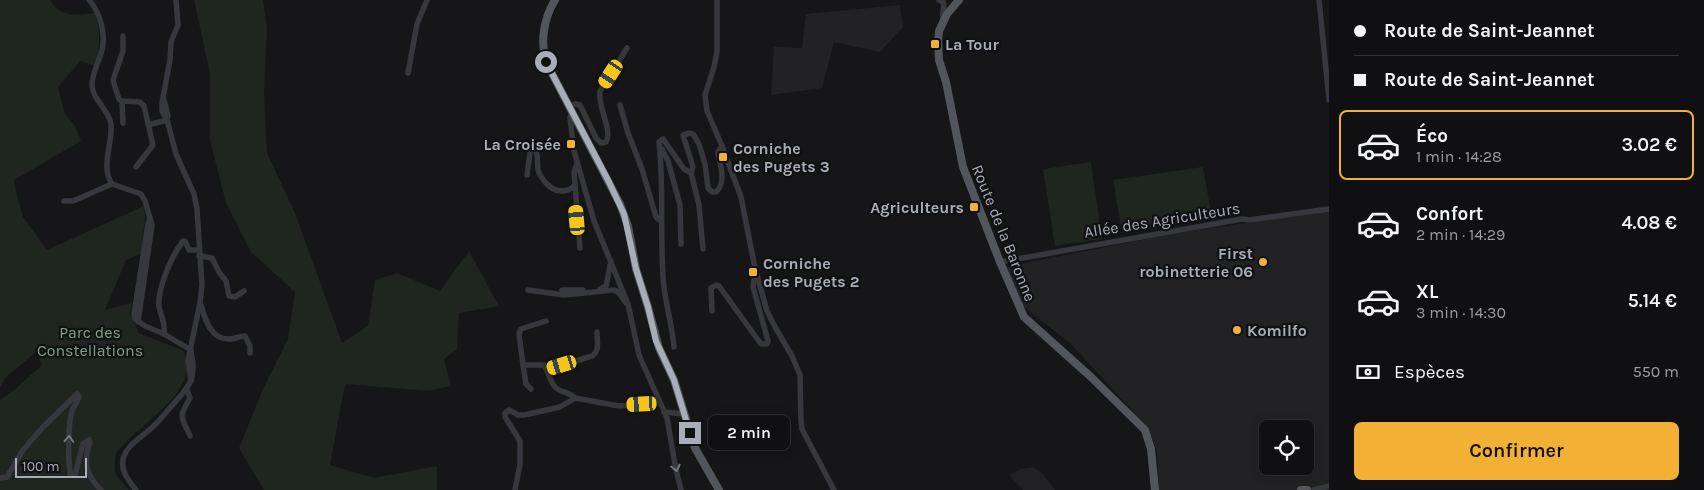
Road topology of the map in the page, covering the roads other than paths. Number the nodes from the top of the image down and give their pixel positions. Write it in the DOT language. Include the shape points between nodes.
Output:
graph roads {
  1 [pos="89,0"];
  2 [pos="176,0"];
  3 [pos="427,0"];
  4 [pos="555,0"];
  5 [pos="717,0"];
  6 [pos="939,0"];
  7 [pos="959,0"];
  8 [pos="1319,0"];
  9 [pos="944,20"];
  10 [pos="122,36"];
  11 [pos="627,48"];
  12 [pos="408,73"];
  13 [pos="1329,100"];
  14 [pos="122,101"];
  15 [pos="620,105"];
  16 [pos="571,108"];
  17 [pos="167,120"];
  18 [pos="123,123"];
  19 [pos="148,125"];
  20 [pos="660,145"];
  21 [pos="722,146"];
  22 [pos="577,164"];
  23 [pos="136,167"];
  24 [pos="691,173"];
  25 [pos="527,175"];
  26 [pos="112,184"];
  27 [pos="574,186"];
  28 [pos="64,201"];
  29 [pos="1329,209"];
  30 [pos="661,221"];
  31 [pos="680,244"];
  32 [pos="580,248"];
  33 [pos="703,249"];
  34 [pos="199,253"];
  35 [pos="611,261"];
  36 [pos="1000,262"];
  37 [pos="758,279"];
  38 [pos="528,290"];
  39 [pos="562,290"];
  40 [pos="244,292"];
  41 [pos="200,303"];
  42 [pos="628,304"];
  43 [pos="712,311"];
  44 [pos="206,321"];
  45 [pos="546,321"];
  46 [pos="197,323"];
  47 [pos="597,332"];
  48 [pos="164,334"];
  49 [pos="674,347"];
  50 [pos="191,350"];
  51 [pos="250,353"];
  52 [pos="523,365"];
  53 [pos="547,370"];
  54 [pos="531,389"];
  55 [pos="187,390"];
  56 [pos="575,398"];
  57 [pos="659,402"];
  58 [pos="664,412"];
  59 [pos="684,414"];
  60 [pos="190,436"];
  61 [pos="0,478"];
  62 [pos="1329,486"];
  63 [pos="101,490"];
  64 [pos="136,490"];
  65 [pos="515,490"];
  66 [pos="682,490"];
  67 [pos="719,490"];
  68 [pos="834,490"];
  69 [pos="1155,490"];
  70 [pos="1301,490"];
  71 [pos="1306,490"];
  72 [pos="1314,490"];
  1 -- 26 [label="street" via="101,24 102,51 92,90 110,120 107,171"];
  2 -- 17 [label="street" via="178,25 171,42 163,97 162,111"];
  3 -- 12 [label="street" via="417,24"];
  4 -- 16 [label="main road" via="546,24 544,52 549,69"];
  5 -- 21 [label="street" via="716,59 705,95 707,111"];
  6 -- 9 [label="street" via="944,5"];
  7 -- 9 [label="main road, Route de la Baronne"];
  8 -- 13 [label="street"];
  9 -- 36 [label="main road, Route de la Baronne" via="939,31 938,52 960,153"];
  10 -- 14 [label="street" via="123,52 113,80"];
  11 -- 16 [label="street" via="600,91 608,134 606,142 601,143 596,138 580,105 575,104"];
  14 -- 18 [label="street"];
  14 -- 19 [label="street" via="143,104"];
  15 -- 30 [label="street" via="656,217"];
  16 -- 22 [label="street"];
  16 -- 59 [label="main road" via="624,214 656,341 674,380"];
  17 -- 19 [label="street"];
  17 -- 34 [label="street" via="176,154 194,194"];
  19 -- 23 [label="street" via="153,145"];
  20 -- 24 [label="street" via="662,139 684,170"];
  20 -- 30 [label="street"];
  20 -- 31 [label="street" via="668,161 680,205"];
  21 -- 24 [label="street" via="718,152 721,186 712,192 708,188 699,144 693,134 683,135"];
  21 -- 37 [label="street" via="741,197"];
  22 -- 27 [label="street"];
  22 -- 35 [label="street" via="594,221"];
  24 -- 33 [label="street" via="699,205"];
  25 -- 27 [label="street" via="530,153 536,150 538,169 551,188 564,191"];
  26 -- 28 [label="street" via="73,201"];
  26 -- 48 [label="street" via="140,194 145,202 152,225 138,322"];
  27 -- 32 [label="street"];
  29 -- 36 [label="street, Allée des Agriculteurs" via="1242,219"];
  30 -- 49 [label="street" via="663,278"];
  34 -- 40 [label="street" via="212,258 226,281 229,296 235,297"];
  34 -- 41 [label="street" via="202,276"];
  34 -- 48 [label="street" via="189,250 183,240 167,269 159,299"];
  35 -- 39 [label="street" via="604,288"];
  35 -- 42 [label="street"];
  36 -- 69 [label="main road, Route de la Baronne" via="1024,317 1145,430 1151,449"];
  37 -- 43 [label="street" via="754,280 753,287 767,344 761,344 716,284 711,288"];
  37 -- 68 [label="street" via="769,317 800,375 802,429"];
  38 -- 42 [label="street" via="564,295 614,290"];
  41 -- 44 [label="street"];
  41 -- 46 [label="street"];
  42 -- 57 [label="street" via="639,355"];
  44 -- 46 [label="street"];
  44 -- 51 [label="street" via="212,332 222,338 245,336"];
  45 -- 52 [label="street" via="521,330"];
  46 -- 50 [label="street"];
  47 -- 53 [label="street" via="596,353"];
  48 -- 50 [label="street"];
  50 -- 55 [label="street" via="194,376"];
  52 -- 53 [label="street" via="544,365"];
  52 -- 54 [label="street" via="526,384"];
  53 -- 56 [label="street" via="557,389"];
  55 -- 60 [label="street" via="190,398 182,416"];
  55 -- 64 [label="street" via="124,455 124,473"];
  56 -- 57 [label="street" via="619,406"];
  56 -- 65 [label="street" via="560,407 543,411 518,415 509,410 505,413 520,441"];
  57 -- 58 [label="street"];
  58 -- 59 [label="street"];
  58 -- 66 [label="street, one-way"];
  59 -- 67 [label="main road" via="695,448"];
  63 -- 61 [label="street, one-way" via="88,474 89,440 83,444 75,475 70,475 71,419 79,399 77,394 23,450 7,477"];
  62 -- 72 [label="street"];
  70 -- 71 [label="main road"];
}
